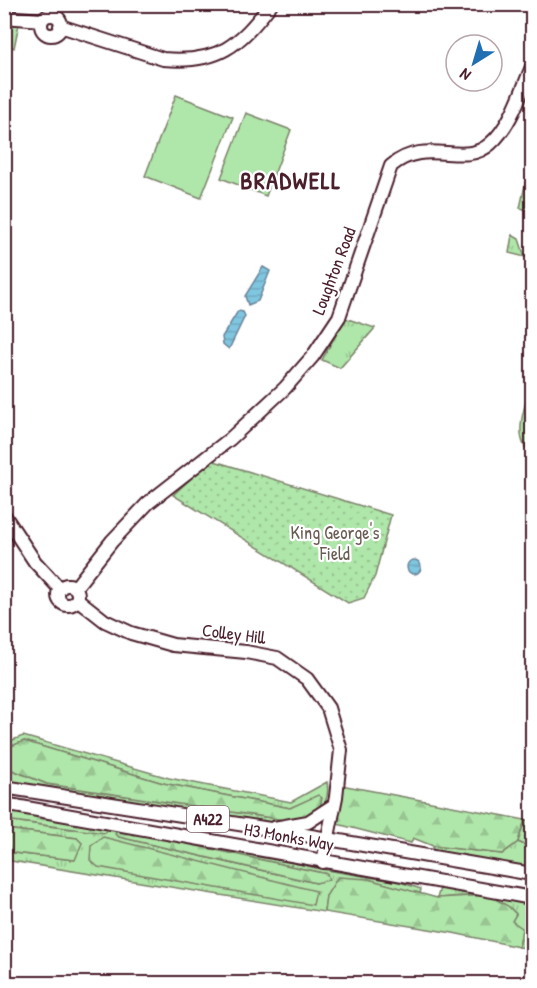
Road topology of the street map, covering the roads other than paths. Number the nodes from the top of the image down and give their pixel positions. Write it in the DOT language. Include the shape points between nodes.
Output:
graph roads {
  1 [pos="271,4"];
  2 [pos="4,16"];
  3 [pos="532,67"];
  4 [pos="4,515"];
  5 [pos="76,594"];
  6 [pos="4,787"];
  7 [pos="4,804"];
  8 [pos="334,805"];
  9 [pos="270,829"];
  10 [pos="328,838"];
  11 [pos="323,862"];
  12 [pos="532,874"];
  13 [pos="532,897"];
  1 -- 2 [label="street" via="248,34 234,45 203,58 180,60 163,59 60,26 56,33 47,34 41,27 42,20"];
  3 -- 5 [label="street, Loughton Road" via="501,131 489,145 474,153 404,155 391,166 339,316 313,356 230,439 148,503 112,541"];
  4 -- 5 [label="street, Colley Hill" via="35,562 60,589 63,603 72,604"];
  5 -- 8 [label="street, Colley Hill" via="105,621 131,633 173,645 277,658 307,680 328,708 341,750"];
  6 -- 9 [label="street, H3 Monks Way / A422"];
  7 -- 11 [label="street, H3 Monks Way / A422"];
  8 -- 9 [label="street" via="308,822"];
  8 -- 10 [label="street, Colley Hill"];
  9 -- 10 [label="street, H3 Monks Way / A422"];
  10 -- 11 [label="street, Colley Hill"];
  10 -- 12 [label="street, H3 Monks Way / A422"];
  11 -- 13 [label="street, H3 Monks Way / A422"];
}
